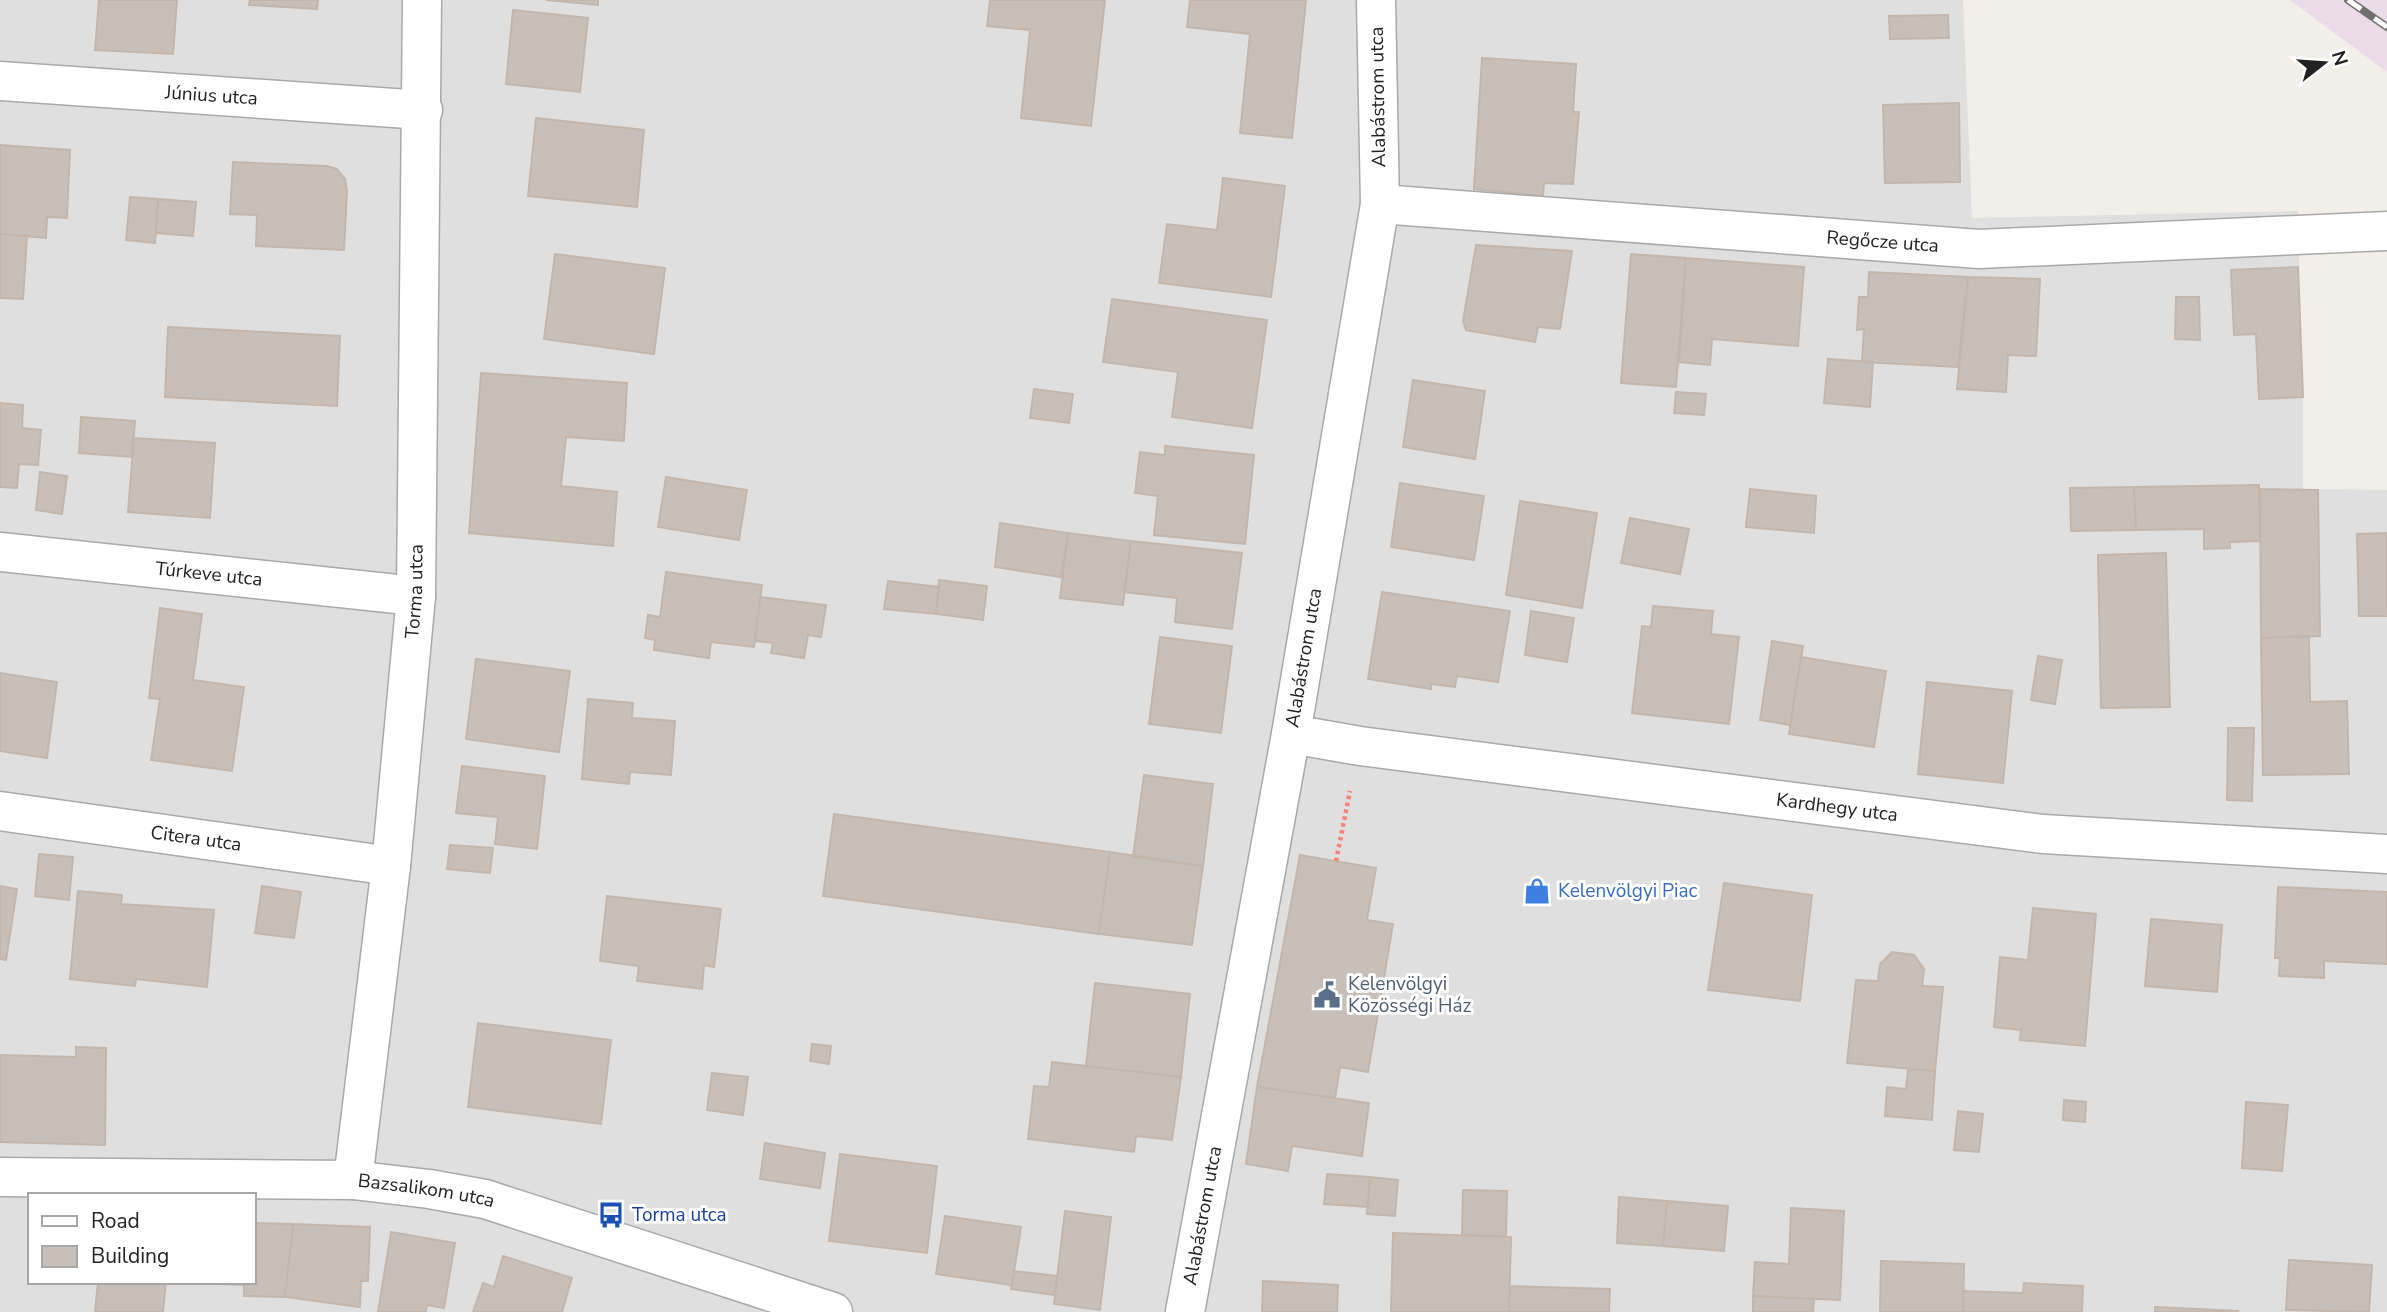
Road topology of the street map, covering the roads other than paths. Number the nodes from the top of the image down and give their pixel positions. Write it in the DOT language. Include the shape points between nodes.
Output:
graph roads {
  1 [pos="422,0"];
  2 [pos="1376,0"];
  3 [pos="0,81"];
  4 [pos="423,110"];
  5 [pos="1380,204"];
  6 [pos="2387,231"];
  7 [pos="0,552"];
  8 [pos="416,596"];
  9 [pos="1291,734"];
  10 [pos="0,811"];
  11 [pos="2387,854"];
  12 [pos="391,866"];
  13 [pos="0,1177"];
  14 [pos="354,1180"];
  15 [pos="833,1312"];
  16 [pos="1185,1312"];
  1 -- 4 [label="street, Torma utca"];
  2 -- 5 [label="street, Alabástrom utca"];
  3 -- 4 [label="street, Június utca"];
  4 -- 8 [label="street, Torma utca"];
  5 -- 6 [label="street, Regőcze utca" via="1979,249"];
  5 -- 9 [label="street, Alabástrom utca"];
  7 -- 8 [label="street, Túrkeve utca"];
  8 -- 12 [label="street, Torma utca"];
  9 -- 11 [label="street, Kardhegy utca" via="2043,834"];
  9 -- 16 [label="street, Alabástrom utca"];
  10 -- 12 [label="street, Citera utca"];
  12 -- 14 [label="street, Torma utca"];
  13 -- 14 [label="street, Bazsalikom utca"];
  14 -- 15 [label="street, Bazsalikom utca" via="485,1199"];
}
